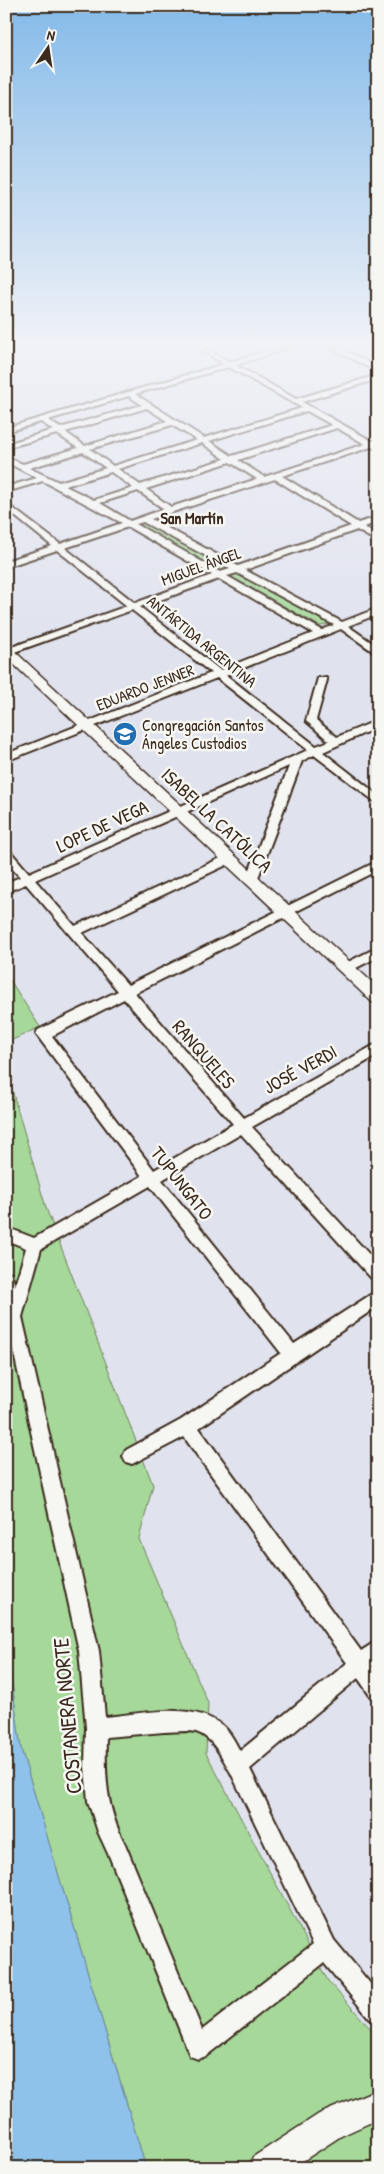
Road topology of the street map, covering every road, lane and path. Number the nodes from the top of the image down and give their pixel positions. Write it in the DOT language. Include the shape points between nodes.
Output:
graph roads {
  1 [pos="91,447"];
  2 [pos="179,447"];
  3 [pos="214,447"];
  4 [pos="268,447"];
  5 [pos="365,447"];
  6 [pos="86,449"];
  7 [pos="6,459"];
  8 [pos="231,459"];
  9 [pos="23,467"];
  10 [pos="112,468"];
  11 [pos="276,476"];
  12 [pos="45,478"];
  13 [pos="264,480"];
  14 [pos="59,485"];
  15 [pos="141,488"];
  16 [pos="6,490"];
  17 [pos="92,503"];
  18 [pos="6,505"];
  19 [pos="170,510"];
  20 [pos="144,519"];
  21 [pos="378,519"];
  22 [pos="129,524"];
  23 [pos="357,526"];
  24 [pos="378,539"];
  25 [pos="60,547"];
  26 [pos="6,564"];
  27 [pos="237,569"];
  28 [pos="218,576"];
  29 [pos="134,606"];
  30 [pos="378,611"];
  31 [pos="341,625"];
  32 [pos="320,633"];
  33 [pos="7,651"];
  34 [pos="378,652"];
  35 [pos="220,675"];
  36 [pos="322,680"];
  37 [pos="378,723"];
  38 [pos="87,726"];
  39 [pos="335,741"];
  40 [pos="315,750"];
  41 [pos="6,758"];
  42 [pos="298,758"];
  43 [pos="378,801"];
  44 [pos="178,810"];
  45 [pos="6,854"];
  46 [pos="229,858"];
  47 [pos="378,865"];
  48 [pos="28,879"];
  49 [pos="252,880"];
  50 [pos="6,888"];
  51 [pos="285,911"];
  52 [pos="75,931"];
  53 [pos="378,951"];
  54 [pos="346,968"];
  55 [pos="126,991"];
  56 [pos="378,998"];
  57 [pos="378,1048"];
  58 [pos="242,1125"];
  59 [pos="151,1177"];
  60 [pos="6,1233"];
  61 [pos="35,1245"];
  62 [pos="378,1275"];
  63 [pos="6,1278"];
  64 [pos="378,1296"];
  65 [pos="15,1315"];
  66 [pos="292,1354"];
  67 [pos="187,1426"];
  68 [pos="132,1456"];
  69 [pos="378,1649"];
  70 [pos="359,1664"];
  71 [pos="378,1690"];
  72 [pos="96,1728"];
  73 [pos="238,1766"];
  74 [pos="326,1948"];
  75 [pos="378,2011"];
  76 [pos="378,2104"];
  77 [pos="275,2160"];
  1 -- 6 [label="street"];
  2 -- 10 [label="street"];
  3 -- 8 [label="street"];
  4 -- 8 [label="street"];
  5 -- 11 [label="street"];
  6 -- 9 [label="street"];
  6 -- 10 [label="street"];
  7 -- 9 [label="street"];
  8 -- 13 [label="street"];
  8 -- 15 [label="street"];
  9 -- 12 [label="street"];
  10 -- 14 [label="street"];
  10 -- 15 [label="street"];
  11 -- 13 [label="street"];
  11 -- 23 [label="street"];
  12 -- 14 [label="street"];
  12 -- 16 [label="street"];
  13 -- 19 [label="street"];
  14 -- 17 [label="street"];
  15 -- 17 [label="street"];
  15 -- 19 [label="street"];
  17 -- 22 [label="street"];
  18 -- 25 [label="street, ANTÁRTIDA ARGENTINA"];
  19 -- 20 [label="street"];
  20 -- 22 [label="street"];
  20 -- 27 [label="street"];
  21 -- 23 [label="street, MIGUEL ÁNGEL"];
  22 -- 25 [label="street"];
  22 -- 28 [label="street"];
  23 -- 24 [label="street"];
  23 -- 27 [label="street, MIGUEL ÁNGEL"];
  25 -- 26 [label="street"];
  25 -- 29 [label="street, ANTÁRTIDA ARGENTINA"];
  27 -- 28 [label="street, MIGUEL ÁNGEL"];
  27 -- 31 [label="street"];
  28 -- 29 [label="street, MIGUEL ÁNGEL"];
  28 -- 32 [label="street"];
  29 -- 33 [label="street, MIGUEL ÁNGEL"];
  29 -- 35 [label="street, ANTÁRTIDA ARGENTINA"];
  30 -- 31 [label="street, EDUARDO JENNER"];
  31 -- 32 [label="street, EDUARDO JENNER"];
  31 -- 34 [label="street"];
  32 -- 35 [label="street, EDUARDO JENNER"];
  33 -- 38 [label="main road, ISABEL LA CATÓLICA"];
  35 -- 38 [label="street, EDUARDO JENNER"];
  35 -- 40 [label="street, ANTÁRTIDA ARGENTINA"];
  36 -- 39 [label="street" via="311,720"];
  37 -- 39 [label="street, LOPE DE VEGA"];
  38 -- 41 [label="street, EDUARDO JENNER"];
  38 -- 44 [label="main road, ISABEL LA CATÓLICA"];
  39 -- 40 [label="street, LOPE DE VEGA"];
  40 -- 42 [label="street, LOPE DE VEGA"];
  40 -- 43 [label="street, ANTÁRTIDA ARGENTINA"];
  42 -- 44 [label="street, LOPE DE VEGA"];
  42 -- 49 [label="street"];
  44 -- 46 [label="main road, ISABEL LA CATÓLICA"];
  44 -- 48 [label="street, LOPE DE VEGA"];
  45 -- 48 [label="street, RANQUELES"];
  46 -- 49 [label="main road, ISABEL LA CATÓLICA"];
  46 -- 52 [label="street"];
  47 -- 51 [label="street"];
  48 -- 50 [label="street, LOPE DE VEGA"];
  48 -- 52 [label="street, RANQUELES"];
  49 -- 51 [label="main road, ISABEL LA CATÓLICA"];
  51 -- 54 [label="main road, ISABEL LA CATÓLICA"];
  51 -- 55 [label="street"];
  52 -- 55 [label="street, RANQUELES"];
  53 -- 54 [label="street"];
  54 -- 56 [label="main road, ISABEL LA CATÓLICA"];
  55 -- 58 [label="street, RANQUELES"];
  55 -- 59 [label="street, TUPUNGATO" via="43,1034"];
  57 -- 58 [label="street, JOSÉ VERDI"];
  58 -- 59 [label="street, JOSÉ VERDI"];
  58 -- 62 [label="street, RANQUELES"];
  59 -- 61 [label="street, JOSÉ VERDI"];
  59 -- 66 [label="street, TUPUNGATO"];
  60 -- 61 [label="street"];
  61 -- 65 [label="street"];
  63 -- 65 [label="street, COSTANERA NORTE"];
  64 -- 66 [label="street"];
  65 -- 72 [label="street, COSTANERA NORTE" via="89,1651"];
  66 -- 67 [label="street"];
  67 -- 68 [label="street"];
  67 -- 70 [label="street"];
  69 -- 70 [label="street"];
  70 -- 71 [label="street"];
  70 -- 73 [label="street"];
  72 -- 73 [label="street" via="197,1722 214,1731"];
  72 -- 74 [label="street, COSTANERA NORTE" via="98,1801 198,2048"];
  73 -- 74 [label="street"];
  74 -- 75 [label="street"];
  76 -- 77 [label="main road" via="330,2125"];
}
